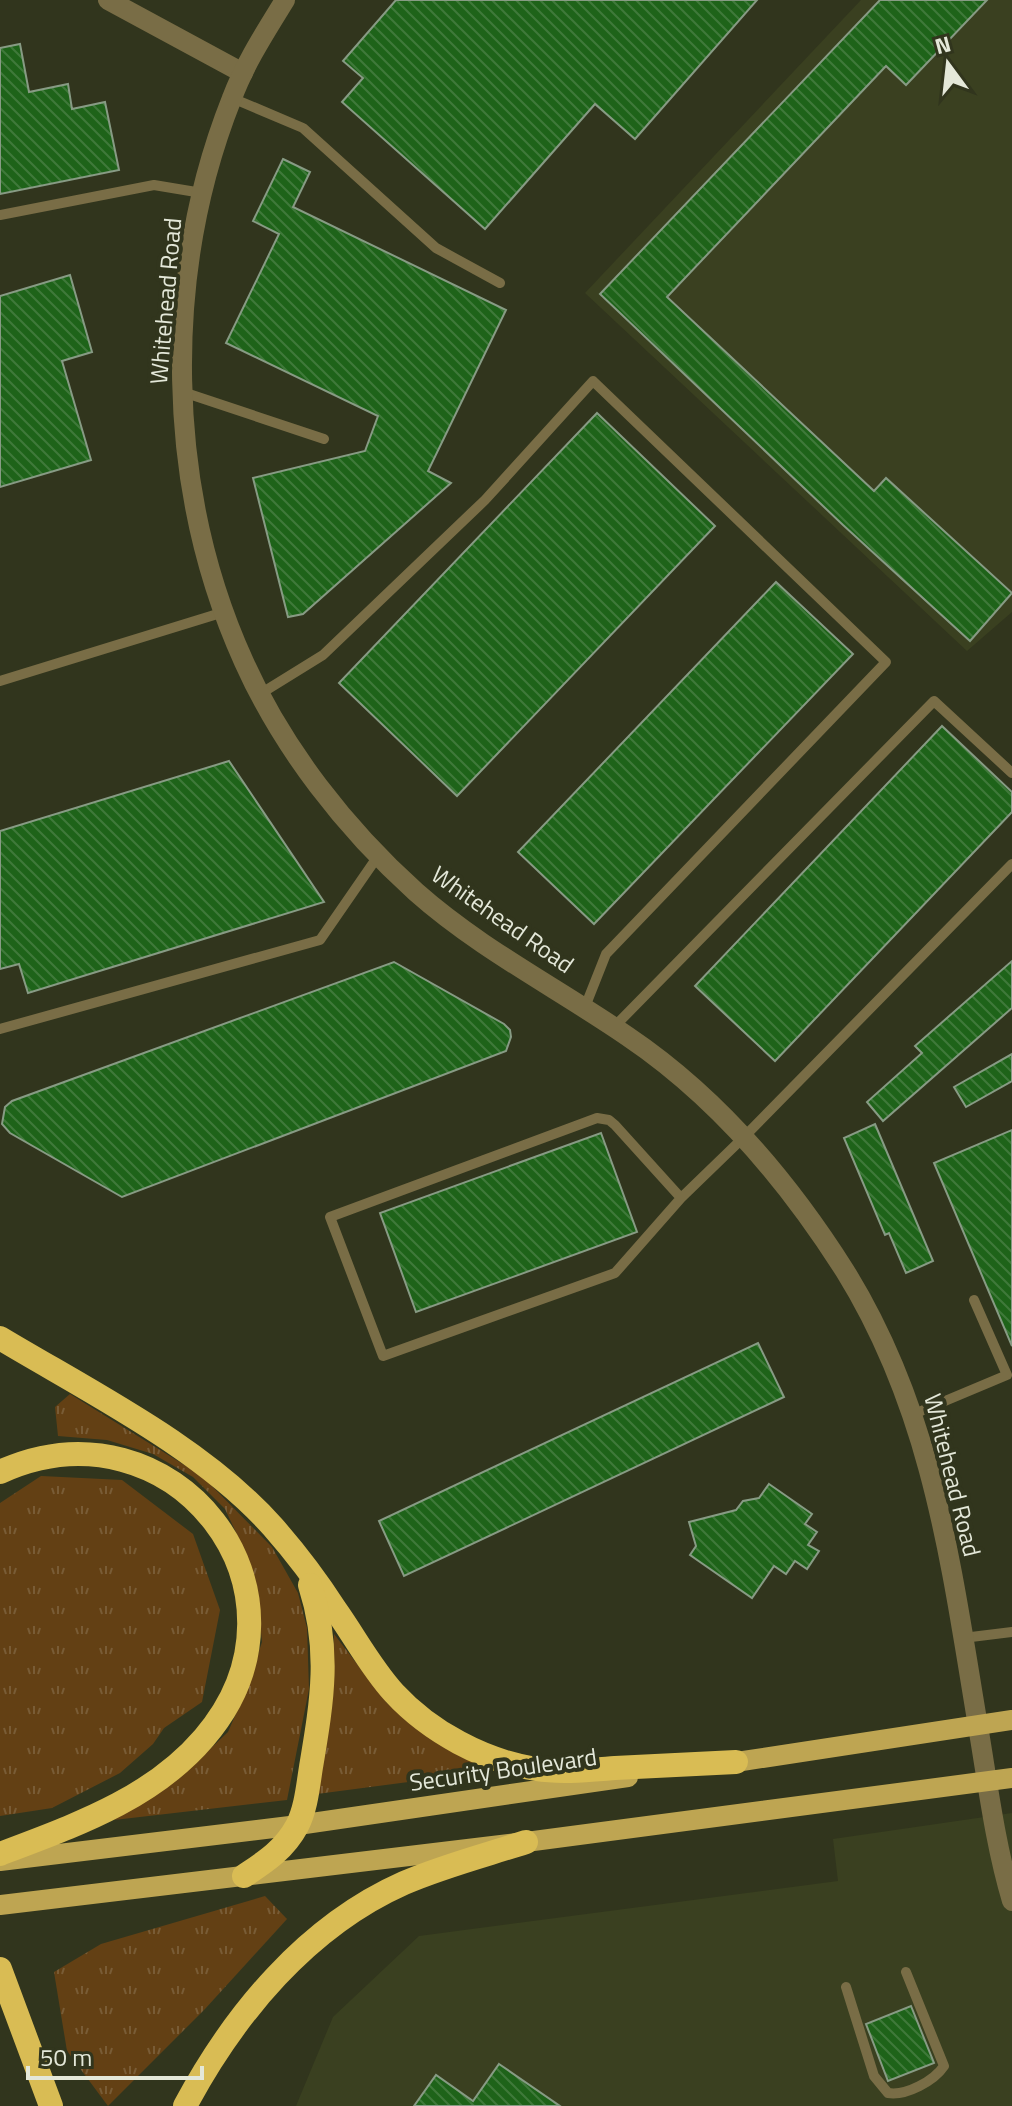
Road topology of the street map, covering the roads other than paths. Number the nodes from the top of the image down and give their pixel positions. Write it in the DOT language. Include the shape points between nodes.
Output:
graph roads {
  1 [pos="285,0"];
  2 [pos="115,2"];
  3 [pos="243,73"];
  4 [pos="232,98"];
  5 [pos="202,193"];
  6 [pos="0,215"];
  7 [pos="500,283"];
  8 [pos="183,392"];
  9 [pos="324,439"];
  10 [pos="224,612"];
  11 [pos="0,681"];
  12 [pos="260,694"];
  13 [pos="1012,773"];
  14 [pos="378,856"];
  15 [pos="1012,864"];
  16 [pos="585,1007"];
  17 [pos="614,1027"];
  18 [pos="0,1029"];
  19 [pos="744,1137"];
  20 [pos="681,1198"];
  21 [pos="974,1300"];
  22 [pos="0,1338"];
  23 [pos="914,1414"];
  24 [pos="0,1472"];
  25 [pos="304,1568"];
  26 [pos="1012,1632"];
  27 [pos="962,1638"];
  28 [pos="1012,1720"];
  29 [pos="978,1726"];
  30 [pos="736,1762"];
  31 [pos="1012,1778"];
  32 [pos="987,1782"];
  33 [pos="298,1825"];
  34 [pos="526,1842"];
  35 [pos="0,1854"];
  36 [pos="0,1861"];
  37 [pos="244,1876"];
  38 [pos="1012,1901"];
  39 [pos="0,1905"];
  40 [pos="0,1969"];
  41 [pos="906,1972"];
  42 [pos="846,1987"];
  43 [pos="51,2106"];
  44 [pos="185,2106"];
  1 -- 3 [label="street, Whitehead Road"];
  2 -- 3 [label="street"];
  3 -- 4 [label="street, Whitehead Road"];
  4 -- 5 [label="street, Whitehead Road"];
  4 -- 7 [label="lane" via="303,128 436,248"];
  5 -- 6 [label="lane" via="154,185"];
  5 -- 8 [label="street, Whitehead Road" via="187,294"];
  8 -- 9 [label="lane"];
  8 -- 10 [label="street, Whitehead Road" via="192,490"];
  10 -- 11 [label="lane"];
  10 -- 12 [label="street, Whitehead Road"];
  12 -- 14 [label="street, Whitehead Road" via="310,774"];
  12 -- 16 [label="lane" via="323,655 485,500 593,381 886,662 606,954"];
  13 -- 17 [label="lane" via="934,701"];
  14 -- 16 [label="street, Whitehead Road" via="479,940"];
  14 -- 18 [label="lane" via="320,940"];
  15 -- 19 [label="lane"];
  16 -- 17 [label="street, Whitehead Road"];
  17 -- 19 [label="street, Whitehead Road" via="674,1072"];
  19 -- 20 [label="lane"];
  19 -- 23 [label="street, Whitehead Road" via="846,1273 892,1359"];
  20 -- 20 [label="lane" via="615,1273 383,1356 330,1217 597,1118 615,1125"];
  21 -- 23 [label="lane" via="1007,1375"];
  22 -- 25 [label="highway" via="196,1458 265,1518"];
  23 -- 27 [label="street, Whitehead Road" via="943,1522"];
  24 -- 35 [label="highway" via="32,1460 97,1455 166,1477 197,1499 219,1527 236,1558 249,1622 242,1669 224,1712 169,1772 94,1817"];
  25 -- 30 [label="highway" via="395,1694 427,1723 462,1744 538,1769"];
  25 -- 33 [label="highway" via="318,1610 324,1671"];
  26 -- 27 [label="lane"];
  27 -- 29 [label="street, Whitehead Road"];
  28 -- 29 [label="main road, Security Boulevard"];
  29 -- 30 [label="main road, Security Boulevard"];
  29 -- 32 [label="street, Whitehead Road"];
  30 -- 33 [label="main road, Security Boulevard"];
  31 -- 32 [label="main road"];
  32 -- 34 [label="main road"];
  32 -- 38 [label="street, Whitehead Road"];
  33 -- 36 [label="main road, Security Boulevard"];
  33 -- 37 [label="highway" via="278,1853"];
  34 -- 37 [label="main road"];
  34 -- 44 [label="highway" via="404,1883 319,1936 233,2028"];
  37 -- 39 [label="main road"];
  40 -- 43 [label="highway"];
  41 -- 42 [label="lane" via="944,2066 937,2077 897,2095 888,2093 874,2076"];
}
